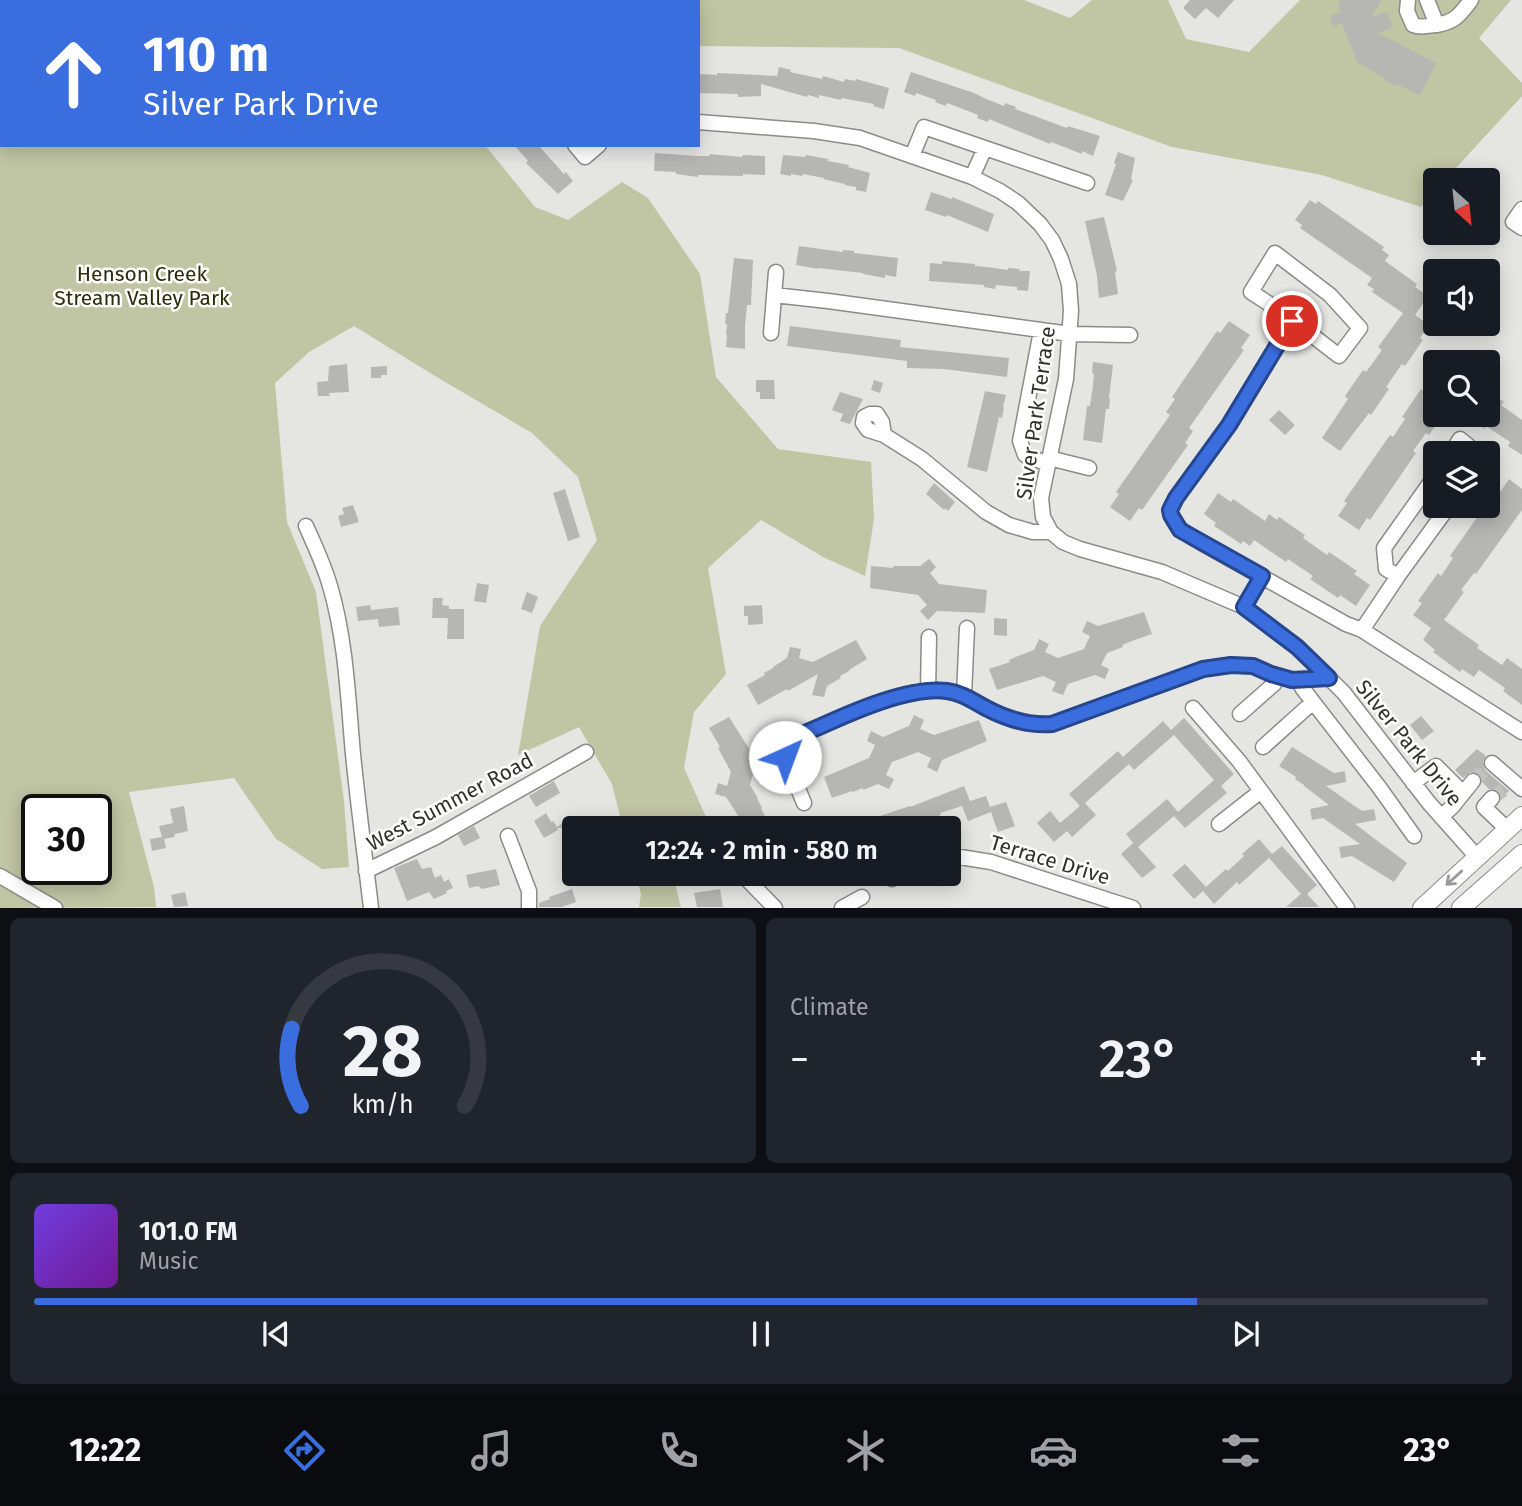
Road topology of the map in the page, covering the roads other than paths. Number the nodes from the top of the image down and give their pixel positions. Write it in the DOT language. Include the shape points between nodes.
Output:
graph roads {
  1 [pos="1408,0"];
  2 [pos="1427,0"];
  3 [pos="1471,0"];
  4 [pos="1437,25"];
  5 [pos="700,122"];
  6 [pos="577,147"];
  7 [pos="596,147"];
  8 [pos="985,148"];
  9 [pos="912,156"];
  10 [pos="972,177"];
  11 [pos="1087,183"];
  12 [pos="1522,209"];
  13 [pos="1522,228"];
  14 [pos="776,272"];
  15 [pos="774,295"];
  16 [pos="1292,321"];
  17 [pos="1041,331"];
  18 [pos="771,333"];
  19 [pos="1070,334"];
  20 [pos="1130,335"];
  21 [pos="884,435"];
  22 [pos="1048,461"];
  23 [pos="1089,468"];
  24 [pos="1423,493"];
  25 [pos="1440,518"];
  26 [pos="306,526"];
  27 [pos="1051,532"];
  28 [pos="1262,576"];
  29 [pos="1398,576"];
  30 [pos="1244,607"];
  31 [pos="967,628"];
  32 [pos="1362,630"];
  33 [pos="929,637"];
  34 [pos="1278,676"];
  35 [pos="1329,678"];
  36 [pos="1298,680"];
  37 [pos="928,691"];
  38 [pos="964,695"];
  39 [pos="1313,702"];
  40 [pos="1193,708"];
  41 [pos="1240,714"];
  42 [pos="1522,732"];
  43 [pos="1263,747"];
  44 [pos="586,752"];
  45 [pos="1492,764"];
  46 [pos="1473,781"];
  47 [pos="1413,783"];
  48 [pos="1515,786"];
  49 [pos="1261,791"];
  50 [pos="1463,793"];
  51 [pos="1492,798"];
  52 [pos="804,803"];
  53 [pos="1522,816"];
  54 [pos="1441,817"];
  55 [pos="1219,824"];
  56 [pos="1507,829"];
  57 [pos="508,836"];
  58 [pos="1414,836"];
  59 [pos="961,854"];
  60 [pos="1522,854"];
  61 [pos="1477,857"];
  62 [pos="366,871"];
  63 [pos="0,876"];
  64 [pos="754,886"];
  65 [pos="862,897"];
  66 [pos="55,908"];
  67 [pos="371,908"];
  68 [pos="529,908"];
  69 [pos="775,908"];
  70 [pos="842,908"];
  71 [pos="1133,908"];
  72 [pos="1347,908"];
  73 [pos="1422,908"];
  74 [pos="1461,908"];
  1 -- 4 [label="street" via="1413,25"];
  2 -- 4 [label="street"];
  3 -- 4 [label="street" via="1455,19"];
  5 -- 9 [label="street, Silver Park Terrace" via="860,138"];
  6 -- 7 [label="street" via="585,157"];
  8 -- 9 [label="street" via="924,127"];
  8 -- 10 [label="street"];
  8 -- 11 [label="street"];
  9 -- 10 [label="street, Silver Park Terrace"];
  10 -- 19 [label="street, Silver Park Terrace" via="1018,203 1052,240 1069,284"];
  12 -- 13 [label="street" via="1513,222"];
  14 -- 15 [label="street"];
  15 -- 17 [label="street"];
  15 -- 18 [label="street"];
  16 -- 16 [label="street" via="1339,356 1360,328 1330,295 1275,253 1251,292"];
  16 -- 28 [label="street" via="1170,510 1180,530"];
  17 -- 19 [label="street"];
  17 -- 22 [label="street" via="1020,441 1025,454"];
  19 -- 20 [label="street"];
  19 -- 22 [label="street, Silver Park Terrace" via="1066,379"];
  21 -- 27 [label="street" via="922,459 986,512 1009,525"];
  22 -- 23 [label="street"];
  22 -- 27 [label="street, Silver Park Terrace" via="1041,498"];
  24 -- 29 [label="street" via="1384,548 1386,569"];
  25 -- 29 [label="street"];
  26 -- 62 [label="street" via="326,572 338,624"];
  27 -- 30 [label="street" via="1080,549 1162,572"];
  28 -- 30 [label="street"];
  28 -- 32 [label="street"];
  29 -- 32 [label="street"];
  30 -- 35 [label="street"];
  31 -- 38 [label="street"];
  32 -- 42 [label="street"];
  33 -- 37 [label="street"];
  34 -- 36 [label="street, Silver Park Drive"];
  34 -- 38 [label="street, Silver Park Drive" via="1253,666 1203,669 1052,724 1038,725 1003,716"];
  34 -- 41 [label="street"];
  35 -- 36 [label="street, Silver Park Drive"];
  35 -- 47 [label="street, Silver Park Drive"];
  36 -- 39 [label="street"];
  37 -- 38 [label="street"];
  37 -- 52 [label="street" via="866,708 789,743 785,757"];
  39 -- 43 [label="street"];
  39 -- 58 [label="street"];
  40 -- 49 [label="street"];
  44 -- 62 [label="street, West Summer Road" via="442,834"];
  45 -- 48 [label="street"];
  46 -- 50 [label="street"];
  47 -- 50 [label="street" via="1436,766"];
  47 -- 54 [label="street, Silver Park Drive"];
  49 -- 55 [label="street"];
  49 -- 72 [label="street"];
  50 -- 54 [label="street"];
  51 -- 56 [label="street" via="1484,807"];
  53 -- 56 [label="main road"];
  54 -- 61 [label="street, Silver Park Drive"];
  56 -- 61 [label="main road"];
  57 -- 68 [label="street" via="529,891"];
  59 -- 71 [label="street, Terrace Drive"];
  60 -- 74 [label="main road"];
  61 -- 73 [label="main road, one-way"];
  62 -- 67 [label="street, West Summer Road"];
  63 -- 66 [label="street"];
  64 -- 69 [label="street"];
  65 -- 70 [label="street"];
}
